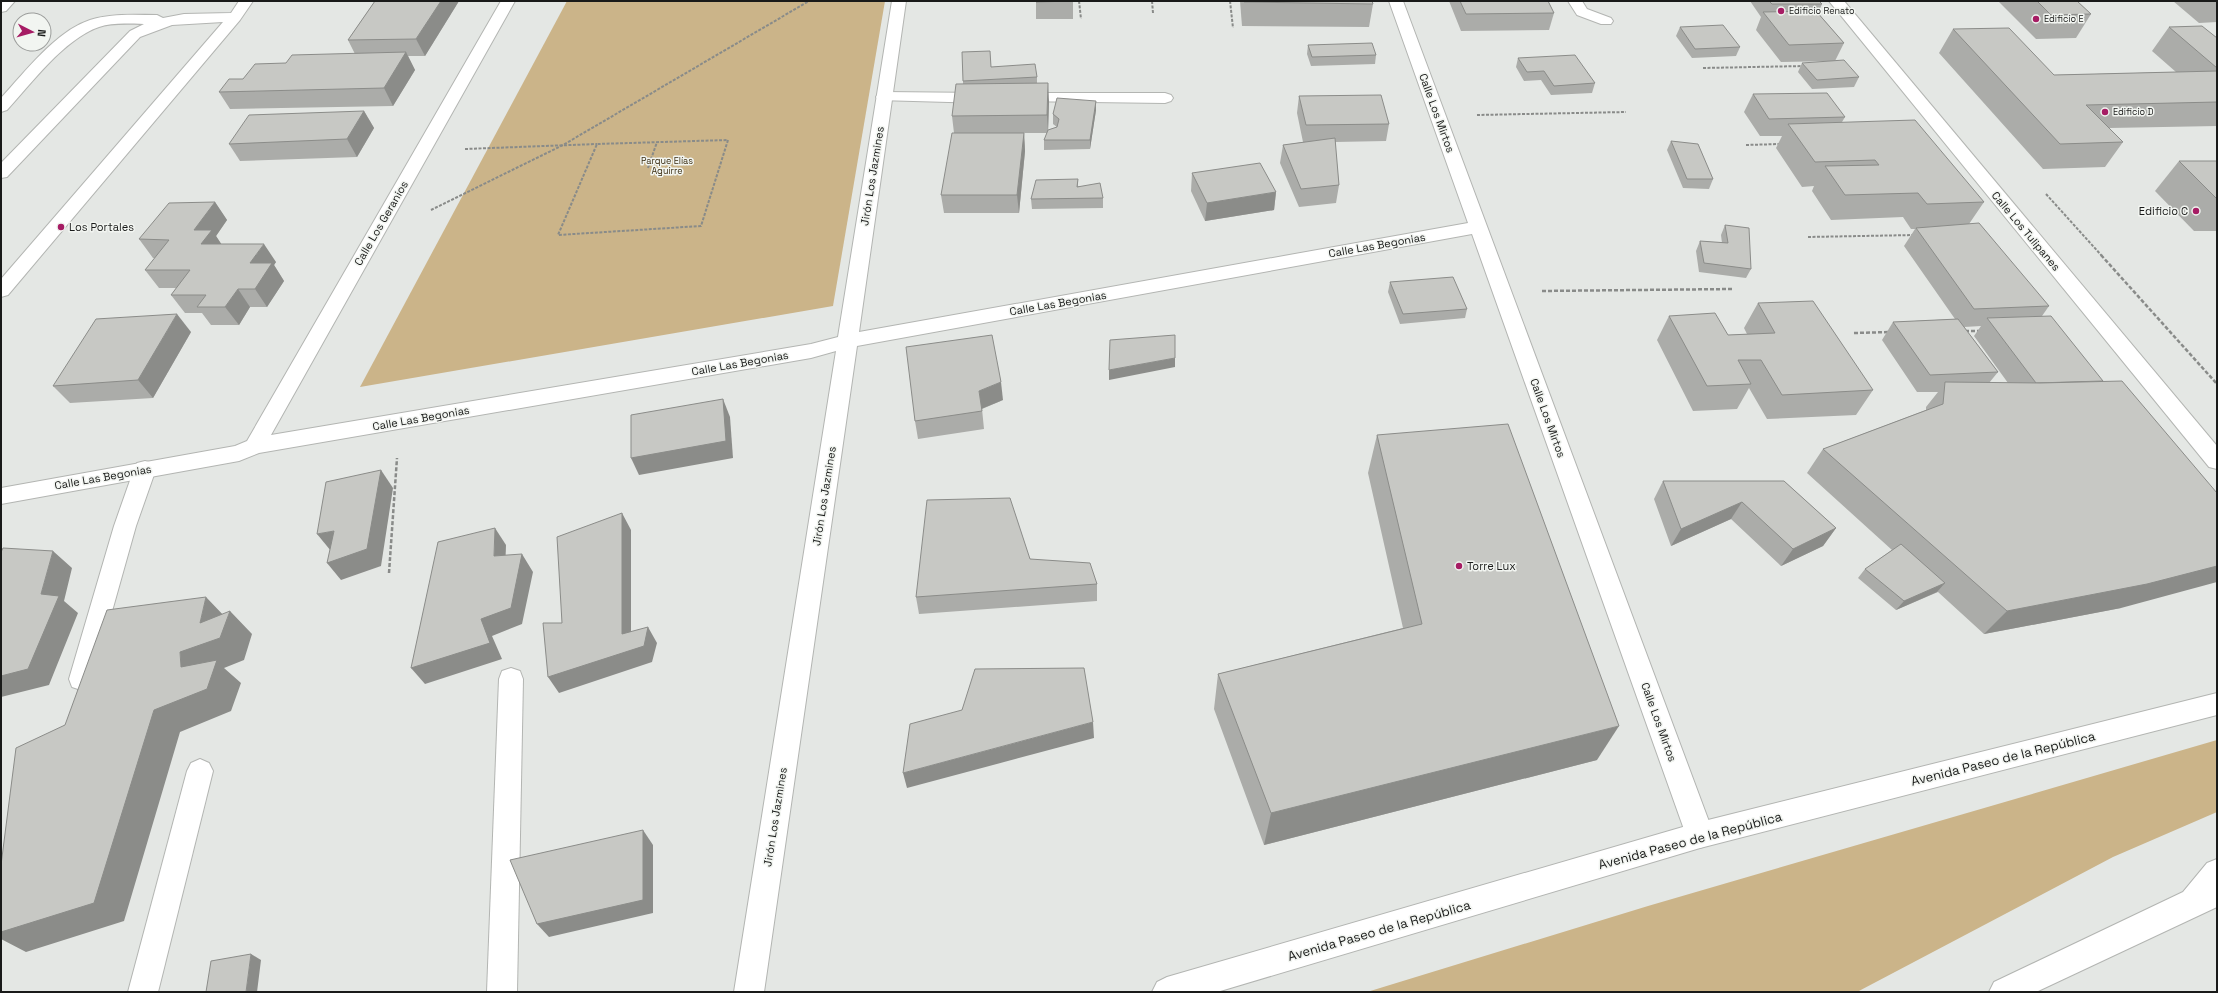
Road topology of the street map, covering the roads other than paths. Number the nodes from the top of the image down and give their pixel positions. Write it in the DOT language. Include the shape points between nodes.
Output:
graph roads {
  1 [pos="8,1"];
  2 [pos="246,1"];
  3 [pos="508,1"];
  4 [pos="899,1"];
  5 [pos="1396,1"];
  6 [pos="1575,1"];
  7 [pos="1836,1"];
  8 [pos="1,8"];
  9 [pos="235,17"];
  10 [pos="170,19"];
  11 [pos="1606,22"];
  12 [pos="884,97"];
  13 [pos="1165,98"];
  14 [pos="1,107"];
  15 [pos="1,173"];
  16 [pos="1479,227"];
  17 [pos="1,292"];
  18 [pos="847,340"];
  19 [pos="255,446"];
  20 [pos="2217,461"];
  21 [pos="145,469"];
  22 [pos="1,496"];
  23 [pos="81,679"];
  24 [pos="510,679"];
  25 [pos="2217,704"];
  26 [pos="200,771"];
  27 [pos="1700,835"];
  28 [pos="2217,872"];
  29 [pos="2205,897"];
  30 [pos="143,992"];
  31 [pos="502,992"];
  32 [pos="749,992"];
  33 [pos="1167,992"];
  34 [pos="2004,992"];
  1 -- 8 [label="main road"];
  2 -- 9 [label="main road"];
  3 -- 19 [label="main road, Calle Los Geranios"];
  4 -- 12 [label="main road, Jirón Los Jazmines"];
  5 -- 16 [label="main road, Calle Los Mirtos"];
  6 -- 11 [label="main road" via="1582,12"];
  7 -- 20 [label="main road, Calle Los Tulipanes"];
  9 -- 10 [label="main road"];
  9 -- 17 [label="main road"];
  10 -- 14 [label="main road" via="107,21 88,25 62,44"];
  10 -- 15 [label="main road" via="151,24 135,34"];
  12 -- 13 [label="main road"];
  12 -- 18 [label="main road, Jirón Los Jazmines"];
  16 -- 18 [label="main road, Calle Las Begonias"];
  16 -- 27 [label="main road, Calle Los Mirtos"];
  18 -- 19 [label="main road, Calle Las Begonias" via="803,353"];
  18 -- 32 [label="main road, Jirón Los Jazmines"];
  19 -- 21 [label="main road, Calle Las Begonias" via="239,453"];
  21 -- 22 [label="main road, Calle Las Begonias"];
  21 -- 23 [label="main road" via="125,526"];
  24 -- 31 [label="main road"];
  25 -- 27 [label="main road, Avenida Paseo de la República"];
  26 -- 30 [label="main road"];
  27 -- 33 [label="main road, Avenida Paseo de la República"];
  28 -- 29 [label="main road"];
  29 -- 34 [label="main road"];
}
